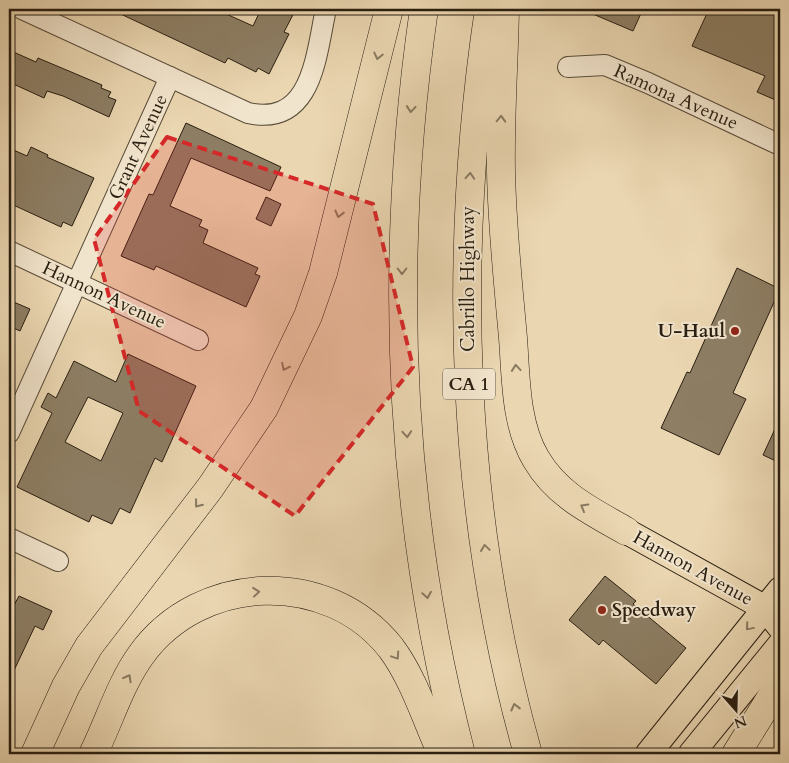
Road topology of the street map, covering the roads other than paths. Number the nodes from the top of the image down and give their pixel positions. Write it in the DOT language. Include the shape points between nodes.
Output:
graph roads {
  1 [pos="22,9"];
  2 [pos="326,9"];
  3 [pos="389,9"];
  4 [pos="424,9"];
  5 [pos="489,9"];
  6 [pos="505,9"];
  7 [pos="568,67"];
  8 [pos="170,77"];
  9 [pos="780,145"];
  10 [pos="9,251"];
  11 [pos="76,282"];
  12 [pos="198,340"];
  13 [pos="9,434"];
  14 [pos="626,531"];
  15 [pos="9,538"];
  16 [pos="58,561"];
  17 [pos="775,608"];
  18 [pos="780,645"];
  19 [pos="780,684"];
  20 [pos="111,717"];
  21 [pos="35,754"];
  22 [pos="93,754"];
  23 [pos="113,754"];
  24 [pos="442,754"];
  25 [pos="461,754"];
  26 [pos="528,754"];
  27 [pos="648,754"];
  28 [pos="691,754"];
  29 [pos="736,754"];
  1 -- 8 [label="street"];
  2 -- 8 [label="street, Grant Avenue" via="306,89 299,100 282,112 272,115 248,113"];
  3 -- 21 [label="highway, one-way" via="323,273 286,364 264,408 216,480 89,646 66,686"];
  4 -- 25 [label="highway, one-way" via="413,91 403,222 405,394 423,566 438,654"];
  26 -- 5 [label="highway, Cabrillo Highway / CA 1, one-way" via="503,654 488,567 476,479 469,384 466,304 468,216 478,91"];
  14 -- 6 [label="highway, one-way" via="574,502 555,485 535,457 523,428 502,190"];
  7 -- 9 [label="street, Ramona Avenue" via="605,65"];
  8 -- 11 [label="street, Grant Avenue"];
  10 -- 11 [label="street, Hannon Avenue"];
  11 -- 12 [label="street, Hannon Avenue"];
  11 -- 13 [label="street, Grant Avenue"];
  14 -- 17 [label="main road, Hannon Avenue"];
  15 -- 16 [label="street"];
  17 -- 27 [label="main road, one-way"];
  18 -- 28 [label="main road"];
  19 -- 29 [label="highway"];
  20 -- 22 [label="highway"];
  20 -- 23 [label="highway"];
  20 -- 24 [label="highway, one-way" via="141,654 173,621 207,603 243,593 282,589 306,593 336,604 381,638 404,669"];
}
